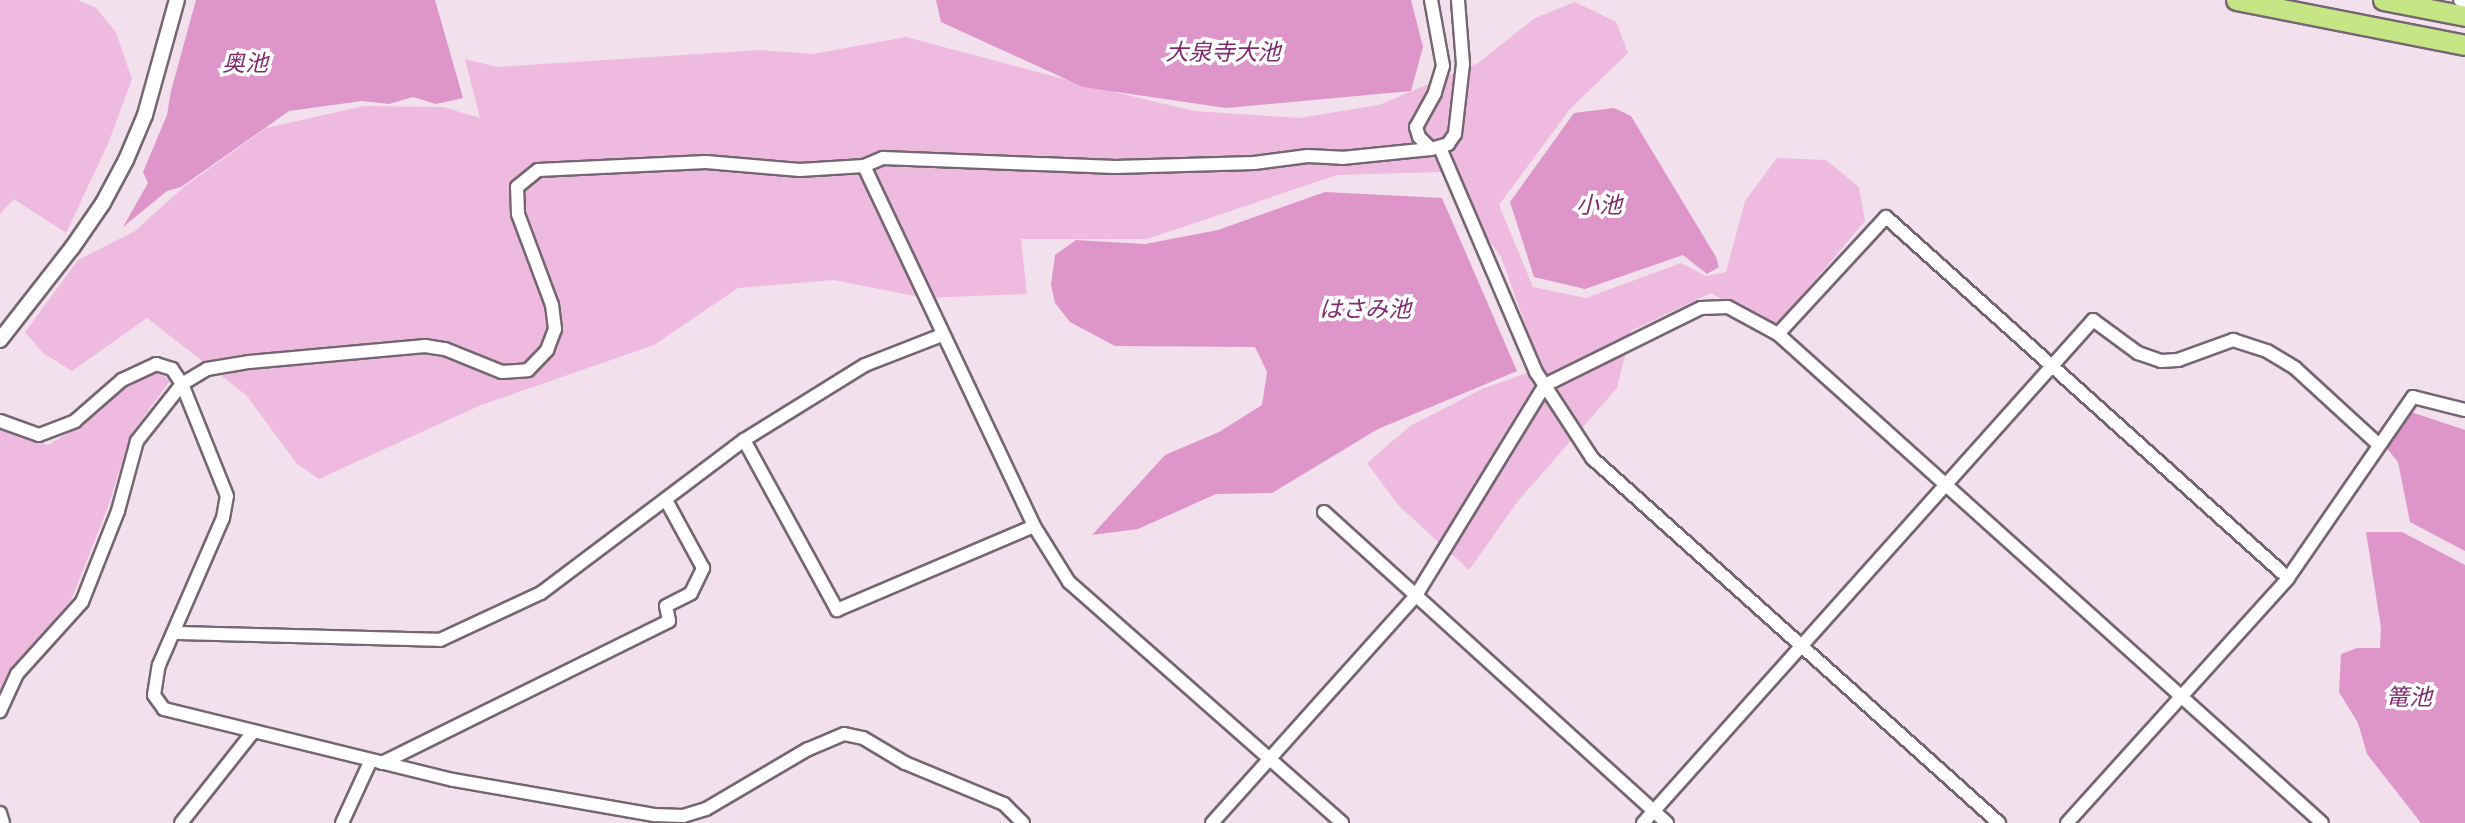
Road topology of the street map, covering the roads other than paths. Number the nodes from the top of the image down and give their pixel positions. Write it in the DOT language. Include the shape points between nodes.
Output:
graph roads {
  1 [pos="177,0"];
  2 [pos="1431,0"];
  3 [pos="1458,0"];
  4 [pos="2236,0"];
  5 [pos="2383,0"];
  6 [pos="2465,16"];
  7 [pos="2465,45"];
  8 [pos="1435,148"];
  9 [pos="864,166"];
  10 [pos="1778,334"];
  11 [pos="942,335"];
  12 [pos="0,340"];
  13 [pos="2053,365"];
  14 [pos="182,384"];
  15 [pos="1545,385"];
  16 [pos="2465,410"];
  17 [pos="0,421"];
  18 [pos="744,440"];
  19 [pos="2379,445"];
  20 [pos="1947,484"];
  21 [pos="666,500"];
  22 [pos="1324,512"];
  23 [pos="1034,526"];
  24 [pos="2288,578"];
  25 [pos="1415,597"];
  26 [pos="175,633"];
  27 [pos="1801,646"];
  28 [pos="2181,696"];
  29 [pos="0,711"];
  30 [pos="254,731"];
  31 [pos="1270,759"];
  32 [pos="376,762"];
  33 [pos="1654,811"];
  34 [pos="0,813"];
  35 [pos="3,823"];
  36 [pos="181,823"];
  37 [pos="342,823"];
  38 [pos="1023,823"];
  39 [pos="1212,823"];
  40 [pos="1342,823"];
  41 [pos="1643,823"];
  42 [pos="1667,823"];
  43 [pos="1999,823"];
  44 [pos="2067,823"];
  45 [pos="2322,823"];
  1 -- 12 [label="street" via="145,115 126,160 103,203"];
  2 -- 8 [label="street" via="1443,66 1435,93 1416,127 1419,137"];
  3 -- 8 [label="street" via="1463,64 1455,134"];
  4 -- 7 [label="highway"];
  5 -- 6 [label="highway"];
  8 -- 9 [label="street" via="1254,163 1115,167 883,158"];
  8 -- 15 [label="street"];
  9 -- 11 [label="street"];
  9 -- 14 [label="street" via="800,170 706,162 538,170 517,187 518,214 552,305 555,329 547,350 528,370 502,372 445,349 425,346 249,362 207,369"];
  10 -- 13 [label="street" via="1886,216"];
  10 -- 15 [label="street" via="1728,307 1701,308"];
  10 -- 20 [label="street"];
  11 -- 18 [label="street" via="865,365"];
  11 -- 23 [label="street"];
  13 -- 19 [label="street" via="2093,320 2138,353 2161,361 2178,360 2233,341 2267,351 2295,368"];
  13 -- 20 [label="street"];
  13 -- 24 [label="street"];
  14 -- 17 [label="street" via="172,369 156,364 122,380 75,421 39,435"];
  14 -- 26 [label="street" via="227,496 223,518"];
  14 -- 29 [label="street" via="137,441 118,511 82,602 18,674"];
  15 -- 25 [label="street"];
  15 -- 27 [label="street" via="1592,458"];
  16 -- 19 [label="street" via="2413,397"];
  18 -- 21 [label="street"];
  18 -- 23 [label="street" via="837,610"];
  19 -- 24 [label="street"];
  20 -- 27 [label="street"];
  20 -- 28 [label="street"];
  21 -- 26 [label="street" via="541,593 440,640"];
  21 -- 32 [label="street" via="704,568 691,593 666,606 669,621"];
  22 -- 25 [label="street"];
  23 -- 31 [label="street" via="1069,582"];
  24 -- 28 [label="street"];
  25 -- 31 [label="street"];
  25 -- 33 [label="street"];
  26 -- 30 [label="street" via="154,681 154,695 164,709"];
  27 -- 33 [label="street"];
  27 -- 43 [label="street"];
  28 -- 44 [label="street"];
  28 -- 45 [label="street"];
  30 -- 32 [label="street"];
  30 -- 36 [label="street"];
  31 -- 39 [label="street"];
  31 -- 40 [label="street"];
  32 -- 37 [label="street"];
  32 -- 38 [label="street" via="556,799 683,816 706,809 807,748 844,734 863,738 905,763 1004,804"];
  33 -- 41 [label="street"];
  33 -- 42 [label="street"];
  34 -- 35 [label="street"];
}
